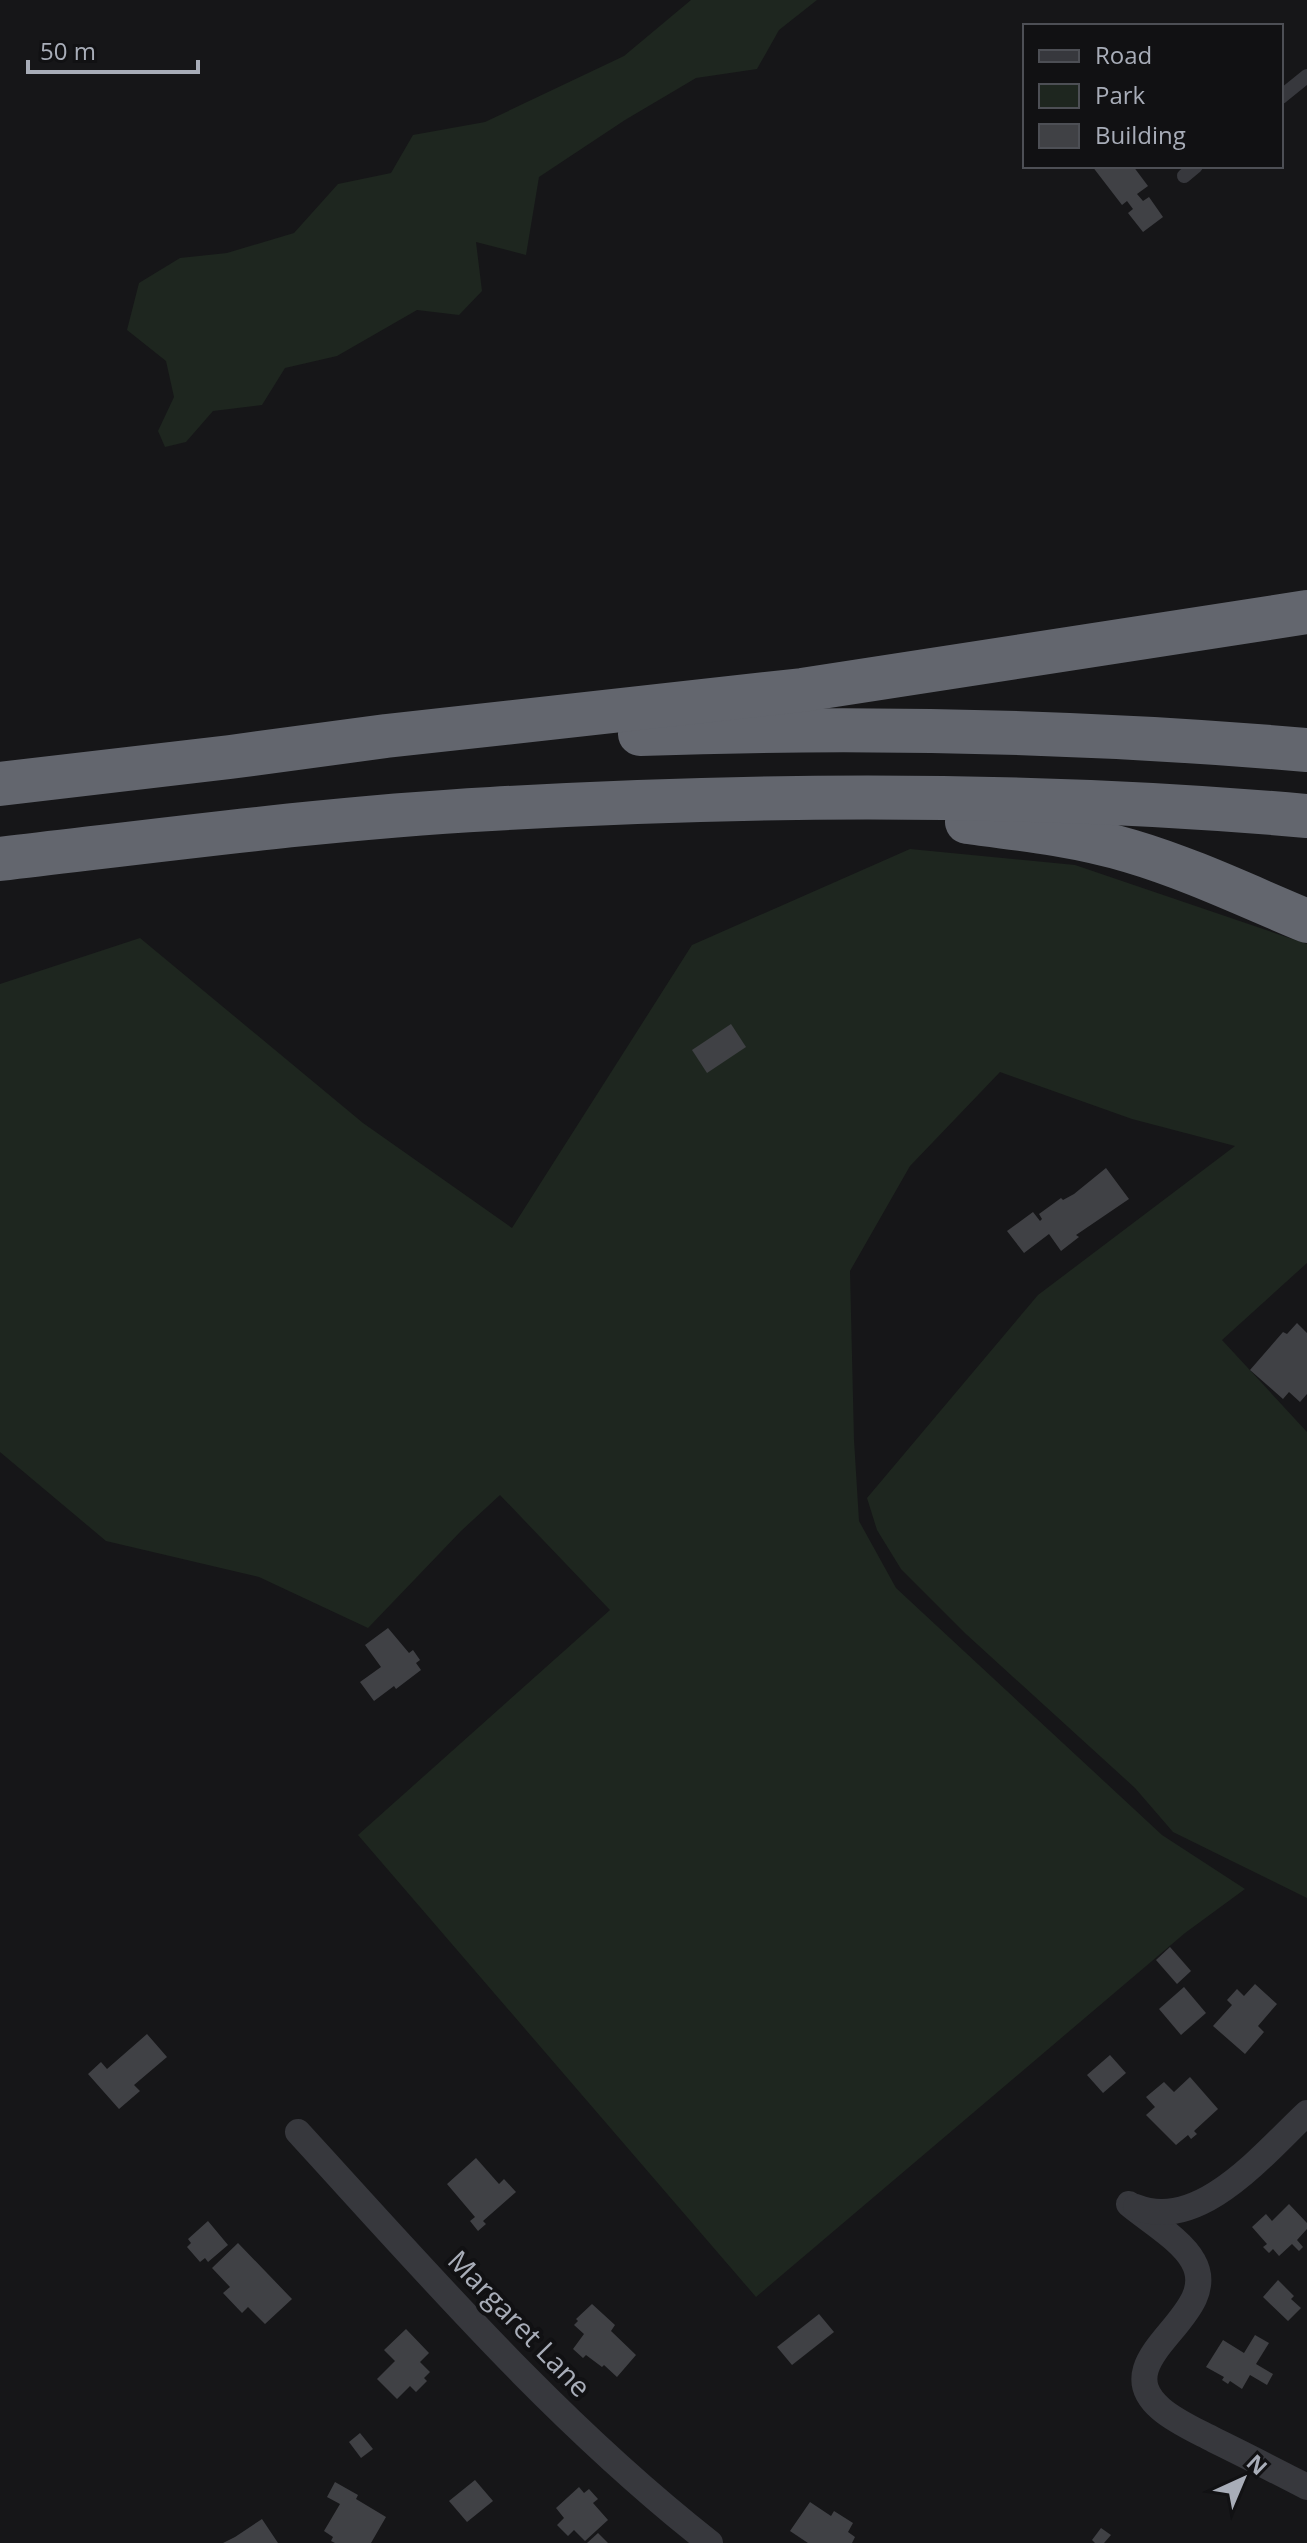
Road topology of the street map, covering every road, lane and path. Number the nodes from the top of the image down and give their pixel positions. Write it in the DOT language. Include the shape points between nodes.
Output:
graph roads {
  1 [pos="1307,76"];
  2 [pos="1283,95"];
  3 [pos="1307,612"];
  4 [pos="1307,750"];
  5 [pos="230,757"];
  6 [pos="0,784"];
  7 [pos="489,809"];
  8 [pos="1307,816"];
  9 [pos="0,859"];
  10 [pos="1307,921"];
  11 [pos="1307,2113"];
  12 [pos="298,2132"];
  13 [pos="1307,2487"];
  14 [pos="710,2543"];
  1 -- 2 [label="lane"];
  3 -- 5 [label="highway" via="802,690"];
  4 -- 5 [label="highway" via="1078,736 759,731 386,745"];
  5 -- 6 [label="highway"];
  7 -- 8 [label="highway" via="840,798 1052,800"];
  7 -- 9 [label="highway"];
  7 -- 10 [label="highway" via="721,809 902,816 1008,827 1130,851"];
  11 -- 13 [label="street" via="1215,2195 1165,2213 1129,2204 1187,2251 1198,2276 1190,2308 1146,2368 1151,2398 1186,2425"];
  12 -- 14 [label="street, Margaret Lane" via="562,2414"];
}
